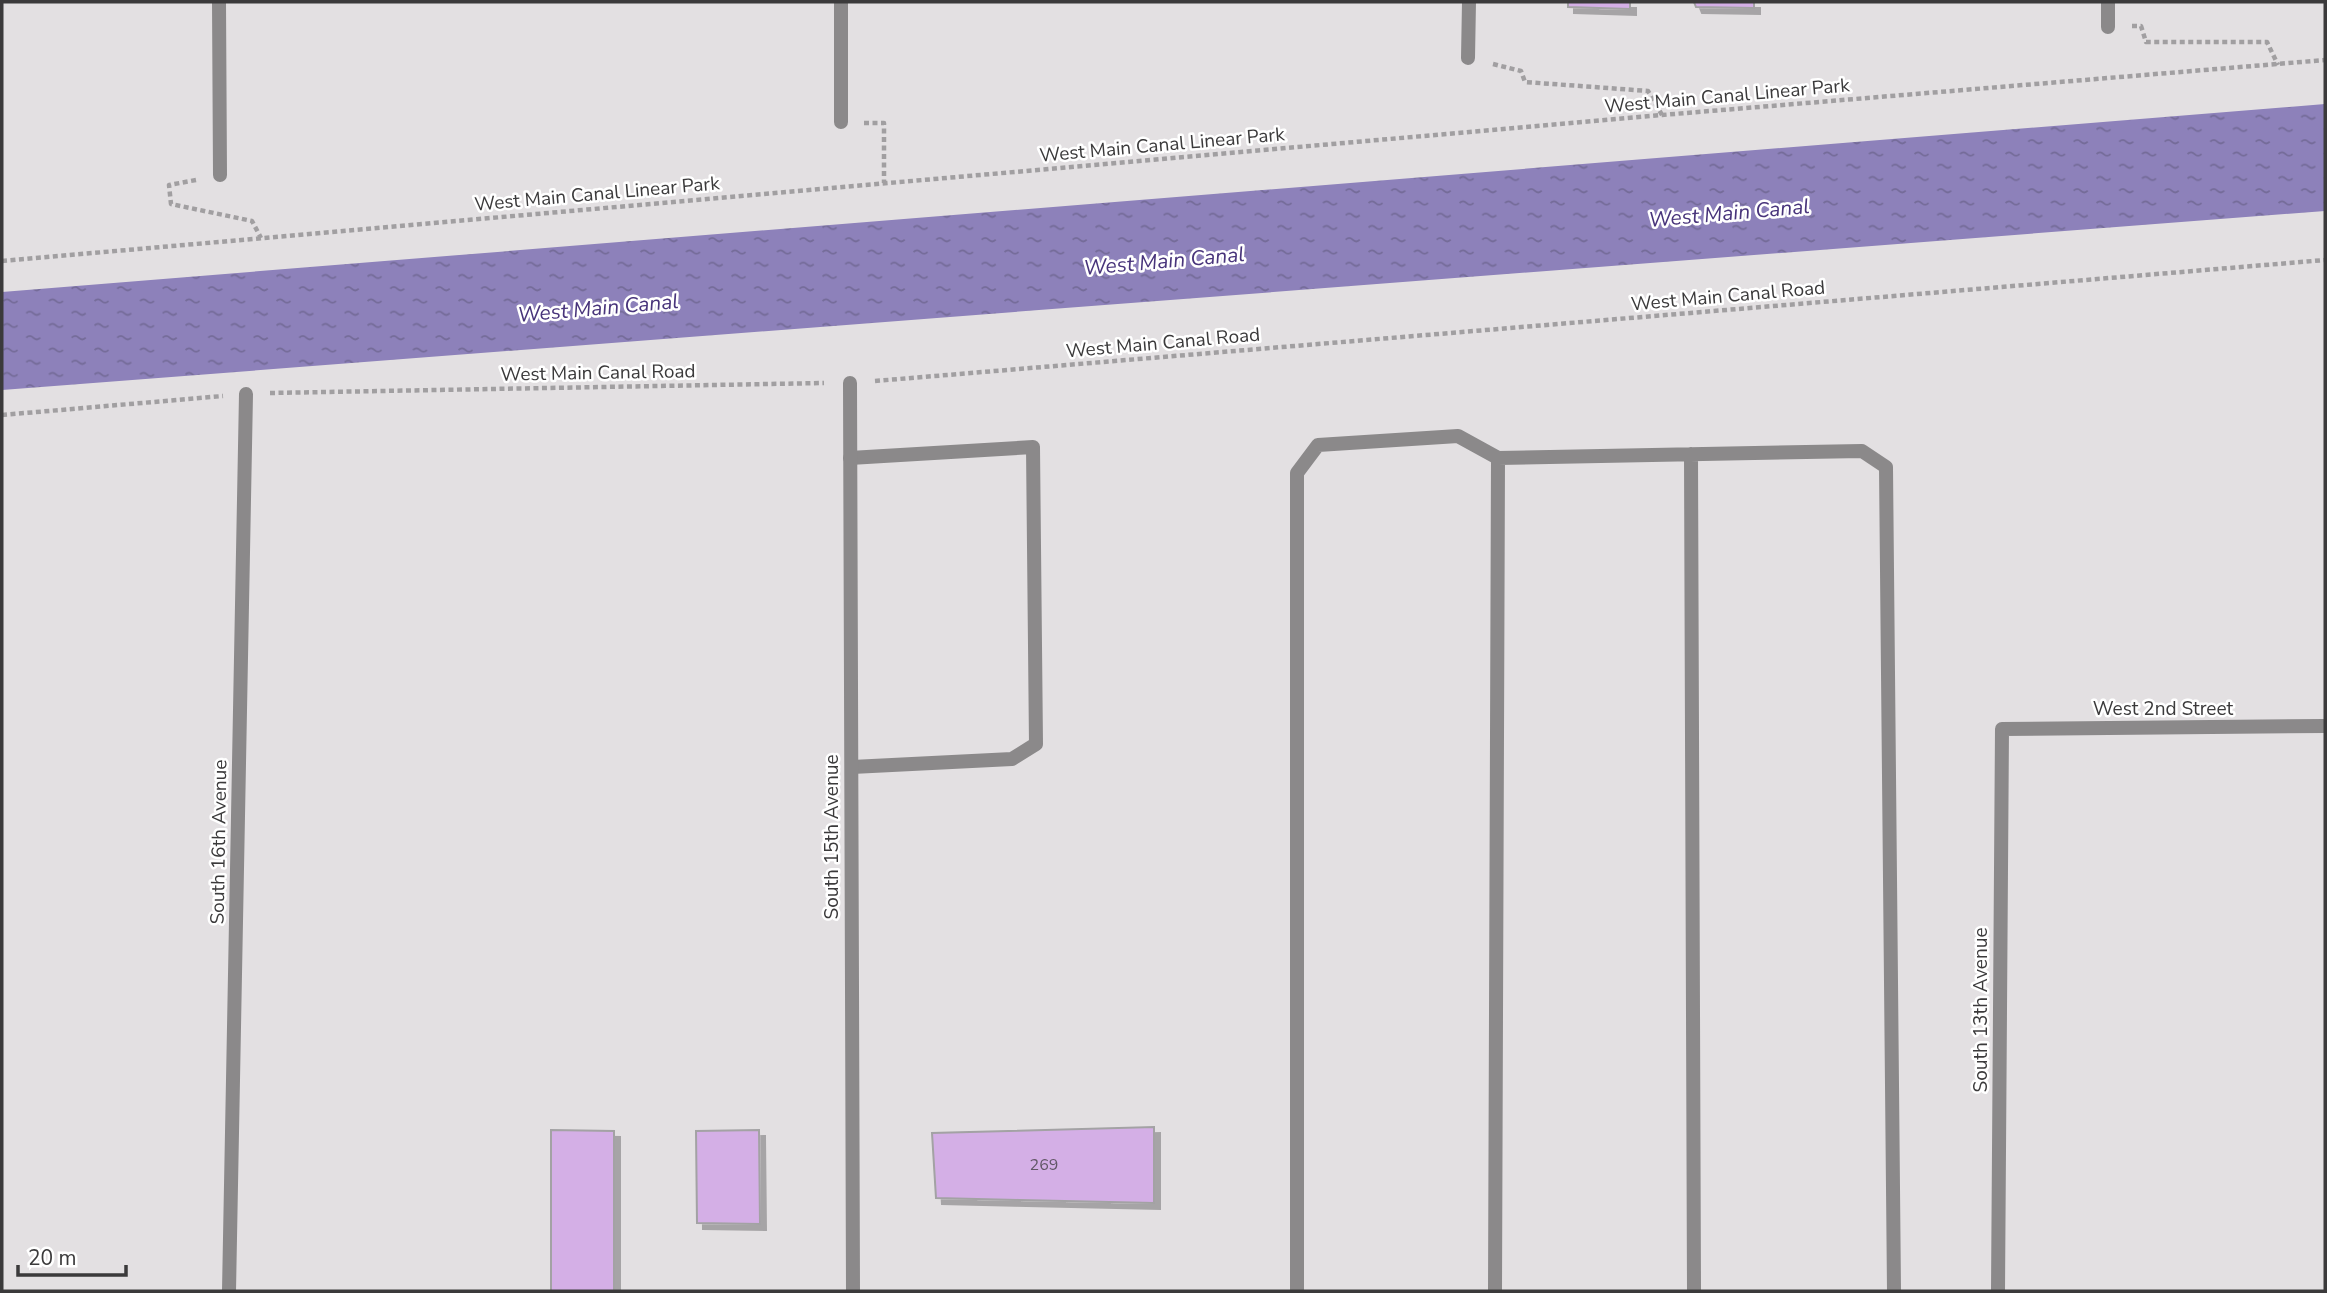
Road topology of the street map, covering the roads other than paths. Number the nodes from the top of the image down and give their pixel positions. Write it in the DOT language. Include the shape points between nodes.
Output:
graph roads {
  1 [pos="219,2"];
  2 [pos="841,2"];
  3 [pos="1469,2"];
  4 [pos="2108,2"];
  5 [pos="2108,27"];
  6 [pos="1468,58"];
  7 [pos="841,122"];
  8 [pos="220,175"];
  9 [pos="850,383"];
  10 [pos="246,394"];
  11 [pos="1691,454"];
  12 [pos="850,457"];
  13 [pos="1498,458"];
  14 [pos="2325,726"];
  15 [pos="2002,729"];
  16 [pos="852,767"];
  17 [pos="229,1291"];
  18 [pos="853,1291"];
  19 [pos="1297,1291"];
  20 [pos="1495,1291"];
  21 [pos="1694,1291"];
  22 [pos="1894,1291"];
  23 [pos="1998,1291"];
  1 -- 8 [label="street"];
  2 -- 7 [label="street"];
  3 -- 6 [label="street"];
  4 -- 5 [label="street"];
  9 -- 12 [label="street, South 15th Avenue"];
  10 -- 17 [label="street, South 16th Avenue"];
  11 -- 13 [label="street"];
  11 -- 21 [label="street"];
  11 -- 22 [label="street" via="1862,452 1886,467"];
  12 -- 16 [label="street, South 15th Avenue"];
  12 -- 16 [label="street" via="1033,447 1036,731 1036,744 1012,759"];
  13 -- 19 [label="street" via="1458,436 1318,445 1297,473"];
  13 -- 20 [label="street"];
  14 -- 15 [label="street, West 2nd Street"];
  15 -- 23 [label="street, South 13th Avenue"];
  16 -- 18 [label="street, South 15th Avenue"];
}
